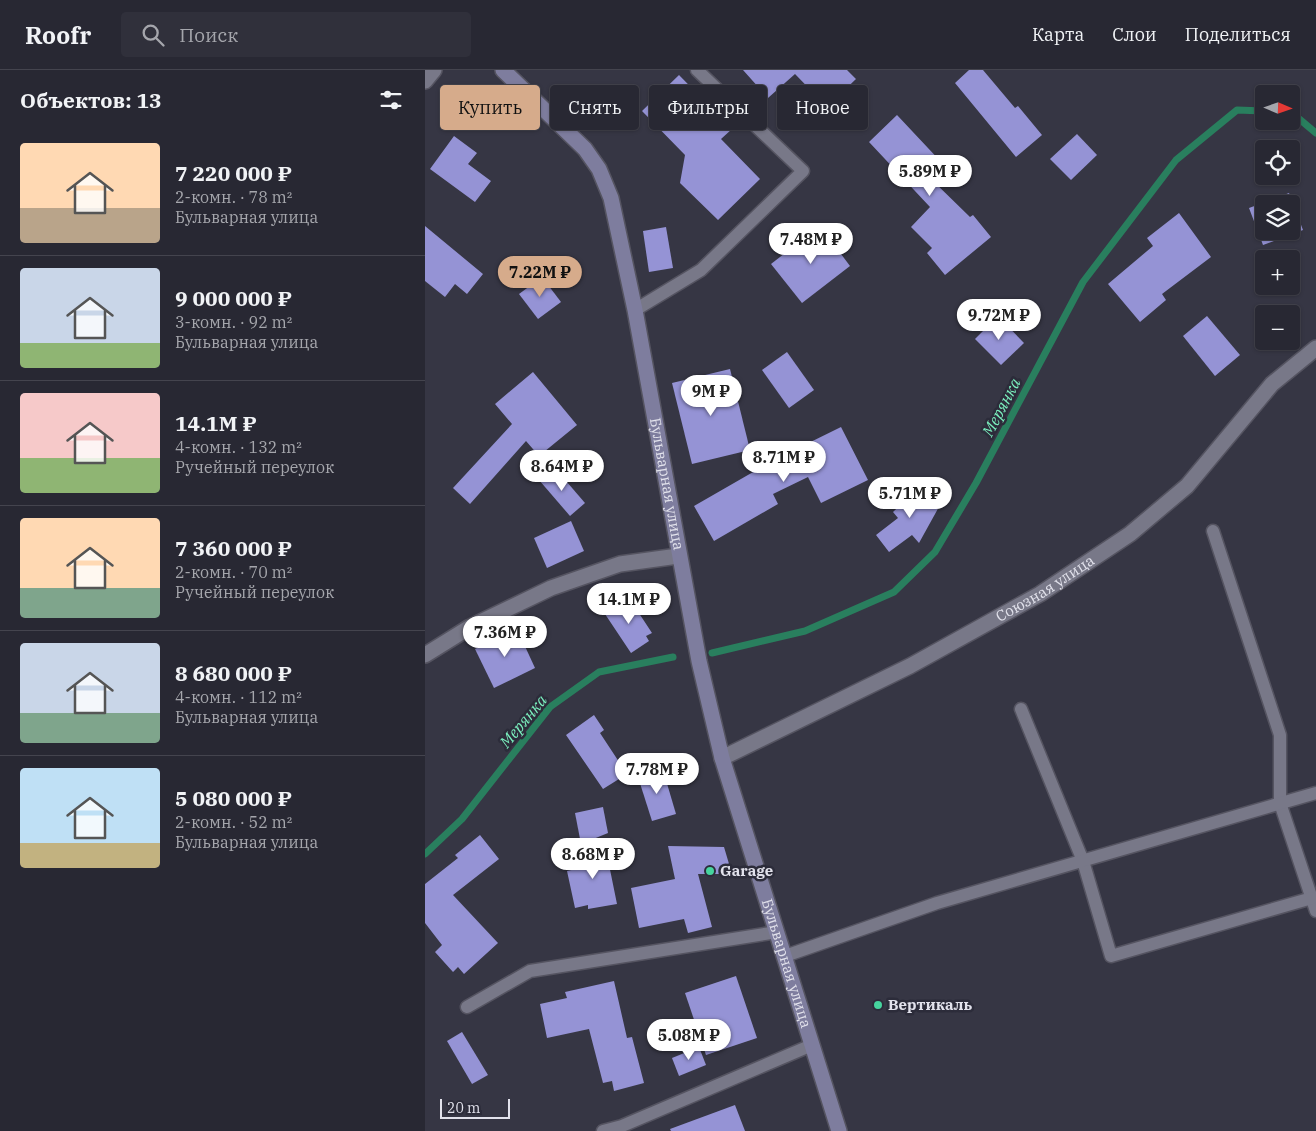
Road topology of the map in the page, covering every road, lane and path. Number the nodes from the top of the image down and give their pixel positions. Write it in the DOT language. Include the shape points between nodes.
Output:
graph roads {
  1 [pos="434,70"];
  2 [pos="503,70"];
  3 [pos="697,70"];
  4 [pos="425,81"];
  5 [pos="635,310"];
  6 [pos="1316,348"];
  7 [pos="1213,531"];
  8 [pos="678,556"];
  9 [pos="425,654"];
  10 [pos="1021,709"];
  11 [pos="722,758"];
  12 [pos="1316,793"];
  13 [pos="1280,804"];
  14 [pos="1083,861"];
  15 [pos="1312,898"];
  16 [pos="1316,911"];
  17 [pos="777,932"];
  18 [pos="785,956"];
  19 [pos="467,1008"];
  20 [pos="812,1045"];
  21 [pos="603,1131"];
  22 [pos="839,1131"];
  1 -- 4 [label="street"];
  2 -- 5 [label="street, Бульварная улица" via="585,149 599,170 611,198"];
  3 -- 5 [label="lane" via="803,171 701,270"];
  5 -- 8 [label="street, Бульварная улица"];
  6 -- 11 [label="street, Союзная улица" via="1272,384 1187,486 1131,534 1040,594 910,666"];
  7 -- 13 [label="lane" via="1280,735"];
  8 -- 9 [label="street" via="620,564 551,588 469,627"];
  8 -- 11 [label="street, Бульварная улица"];
  10 -- 14 [label="lane"];
  11 -- 17 [label="street, Бульварная улица"];
  12 -- 13 [label="lane"];
  13 -- 14 [label="lane"];
  13 -- 15 [label="lane"];
  14 -- 15 [label="lane" via="1111,956"];
  14 -- 18 [label="lane" via="937,903"];
  15 -- 16 [label="lane"];
  17 -- 18 [label="street, Бульварная улица"];
  17 -- 19 [label="lane" via="531,971"];
  18 -- 20 [label="street, Бульварная улица"];
  20 -- 21 [label="lane" via="622,1126"];
  20 -- 22 [label="street, Бульварная улица"];
}
